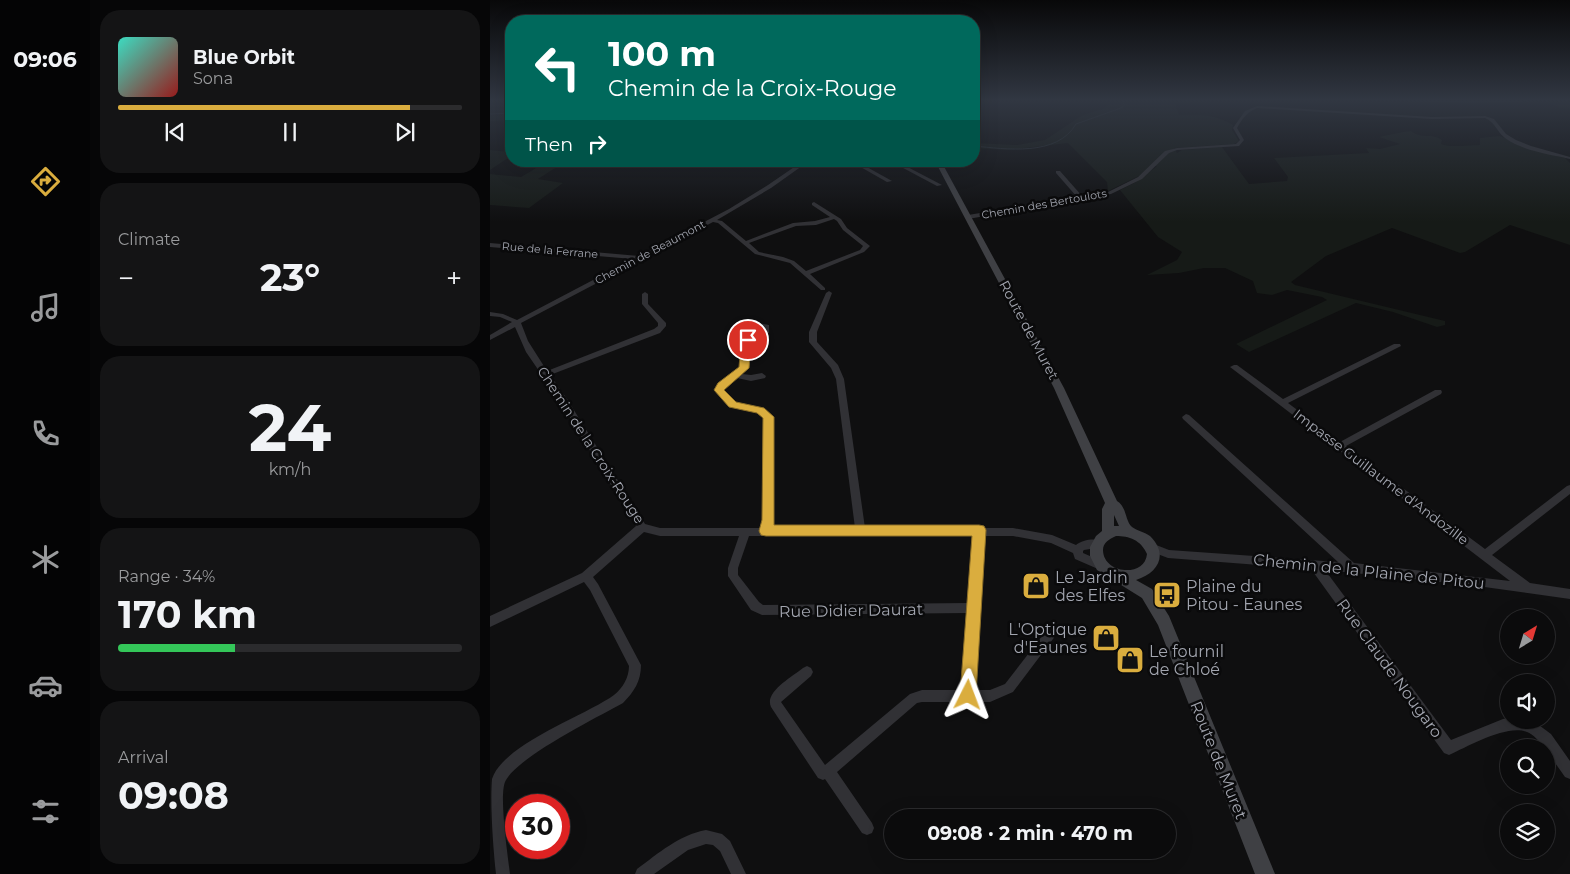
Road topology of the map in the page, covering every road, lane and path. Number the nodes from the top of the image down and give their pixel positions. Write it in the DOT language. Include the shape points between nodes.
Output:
graph roads {
  1 [pos="1241,141"];
  2 [pos="1515,141"];
  3 [pos="1570,158"];
  4 [pos="799,167"];
  5 [pos="863,167"];
  6 [pos="904,167"];
  7 [pos="941,167"];
  8 [pos="1058,172"];
  9 [pos="889,181"];
  10 [pos="938,185"];
  11 [pos="1081,198"];
  12 [pos="814,204"];
  13 [pos="834,217"];
  14 [pos="968,217"];
  15 [pos="712,220"];
  16 [pos="745,242"];
  17 [pos="490,245"];
  18 [pos="639,258"];
  19 [pos="806,273"];
  20 [pos="826,291"];
  21 [pos="645,294"];
  22 [pos="490,314"];
  23 [pos="517,322"];
  24 [pos="752,336"];
  25 [pos="490,338"];
  26 [pos="1397,346"];
  27 [pos="1234,367"];
  28 [pos="546,374"];
  29 [pos="736,375"];
  30 [pos="762,376"];
  31 [pos="1438,392"];
  32 [pos="1282,403"];
  33 [pos="1186,417"];
  34 [pos="1339,446"];
  35 [pos="1570,489"];
  36 [pos="1112,504"];
  37 [pos="642,527"];
  38 [pos="979,530"];
  39 [pos="1127,530"];
  40 [pos="766,531"];
  41 [pos="860,531"];
  42 [pos="745,532"];
  43 [pos="1108,533"];
  44 [pos="1098,544"];
  45 [pos="1151,547"];
  46 [pos="1077,550"];
  47 [pos="1168,554"];
  48 [pos="1485,555"];
  49 [pos="1314,564"];
  50 [pos="1102,566"];
  51 [pos="1148,567"];
  52 [pos="1351,568"];
  53 [pos="586,576"];
  54 [pos="1119,576"];
  55 [pos="1528,588"];
  56 [pos="1147,593"];
  57 [pos="1570,594"];
  58 [pos="972,608"];
  59 [pos="490,622"];
  60 [pos="1050,635"];
  61 [pos="807,672"];
  62 [pos="968,695"];
  63 [pos="828,771"];
  64 [pos="1570,772"];
  65 [pos="867,828"];
  66 [pos="503,874"];
  67 [pos="642,874"];
  68 [pos="738,874"];
  69 [pos="1264,874"];
  1 -- 11 [label="street, Chemin des Bertoulots" via="1236,145 1170,151 1140,178 1109,193"];
  2 -- 3 [label="street, Chemin des Bertoulots"];
  4 -- 15 [label="street, Chemin de Beaumont" via="758,196"];
  5 -- 9 [label="street"];
  6 -- 10 [label="street"];
  7 -- 14 [label="main road, Route de Muret"];
  8 -- 11 [label="street"];
  11 -- 14 [label="street, Chemin des Bertoulots"];
  12 -- 13 [label="street"];
  13 -- 16 [label="street" via="818,223 795,224"];
  13 -- 19 [label="street" via="866,248"];
  14 -- 36 [label="main road, Route de Muret" via="1059,388"];
  15 -- 16 [label="street" via="720,222"];
  15 -- 18 [label="street, Chemin de Beaumont"];
  16 -- 19 [label="street" via="760,254 787,259"];
  17 -- 18 [label="street, Rue de la Ferrane"];
  18 -- 23 [label="street, Chemin de Beaumont"];
  19 -- 20 [label="street"];
  20 -- 41 [label="street" via="813,342 835,367 840,379"];
  21 -- 28 [label="street" via="645,304 662,323 657,331"];
  22 -- 23 [label="street"];
  23 -- 25 [label="street, Chemin de Beaumont"];
  23 -- 28 [label="street, Chemin de la Croix-Rouge"];
  24 -- 29 [label="street" via="746,344 745,365"];
  26 -- 32 [label="street"];
  27 -- 32 [label="street, Impasse Guillaume d'Andozille"];
  28 -- 37 [label="street, Chemin de la Croix-Rouge"];
  29 -- 30 [label="street"];
  29 -- 40 [label="street" via="719,390 733,405 760,410 768,417"];
  31 -- 34 [label="street"];
  32 -- 34 [label="street, Impasse Guillaume d'Andozille"];
  33 -- 52 [label="street"];
  34 -- 48 [label="street, Impasse Guillaume d'Andozille"];
  35 -- 48 [label="street"];
  36 -- 39 [label="main road, Route de Muret" via="1117,507"];
  36 -- 43 [label="main road" via="1108,509"];
  37 -- 42 [label="street, Chemin de la Croix-Rouge" via="660,532"];
  37 -- 53 [label="street"];
  38 -- 41 [label="street, Chemin de la Croix-Rouge"];
  38 -- 46 [label="street, Chemin de la Croix-Rouge" via="1032,534"];
  38 -- 58 [label="street"];
  39 -- 43 [label="main road"];
  39 -- 45 [label="main road" via="1141,536"];
  40 -- 41 [label="street, Chemin de la Croix-Rouge"];
  40 -- 42 [label="street, Chemin de la Croix-Rouge"];
  42 -- 58 [label="street, Rue Didier Daurat" via="733,576 755,606 762,610"];
  43 -- 44 [label="main road"];
  44 -- 46 [label="street"];
  44 -- 50 [label="main road" via="1098,558"];
  45 -- 47 [label="street"];
  45 -- 51 [label="main road"];
  46 -- 50 [label="street, Chemin de la Croix-Rouge" via="1079,556"];
  47 -- 49 [label="street, Chemin de la Plaine de Pitou"];
  47 -- 51 [label="street"];
  48 -- 55 [label="street, Impasse Guillaume d'Andozille"];
  49 -- 52 [label="street, Chemin de la Plaine de Pitou"];
  49 -- 64 [label="street, Rue Claude Nougaro" via="1449,748 1514,722 1531,726 1546,738"];
  50 -- 54 [label="main road"];
  51 -- 54 [label="main road" via="1138,576"];
  51 -- 56 [label="main road"];
  52 -- 55 [label="street, Chemin de la Plaine de Pitou"];
  53 -- 59 [label="street"];
  53 -- 66 [label="street" via="635,665 636,677 619,699 526,752 499,778 497,792"];
  54 -- 56 [label="main road"];
  55 -- 57 [label="street, Chemin de la Plaine de Pitou"];
  56 -- 69 [label="main road, Route de Muret" via="1164,621"];
  58 -- 62 [label="street"];
  60 -- 62 [label="street" via="1009,688 990,696"];
  61 -- 63 [label="street" via="776,697 775,703 823,773"];
  62 -- 63 [label="street" via="914,698"];
  63 -- 65 [label="street"];
  67 -- 68 [label="street" via="694,838 705,836 715,837 724,845"];
}
